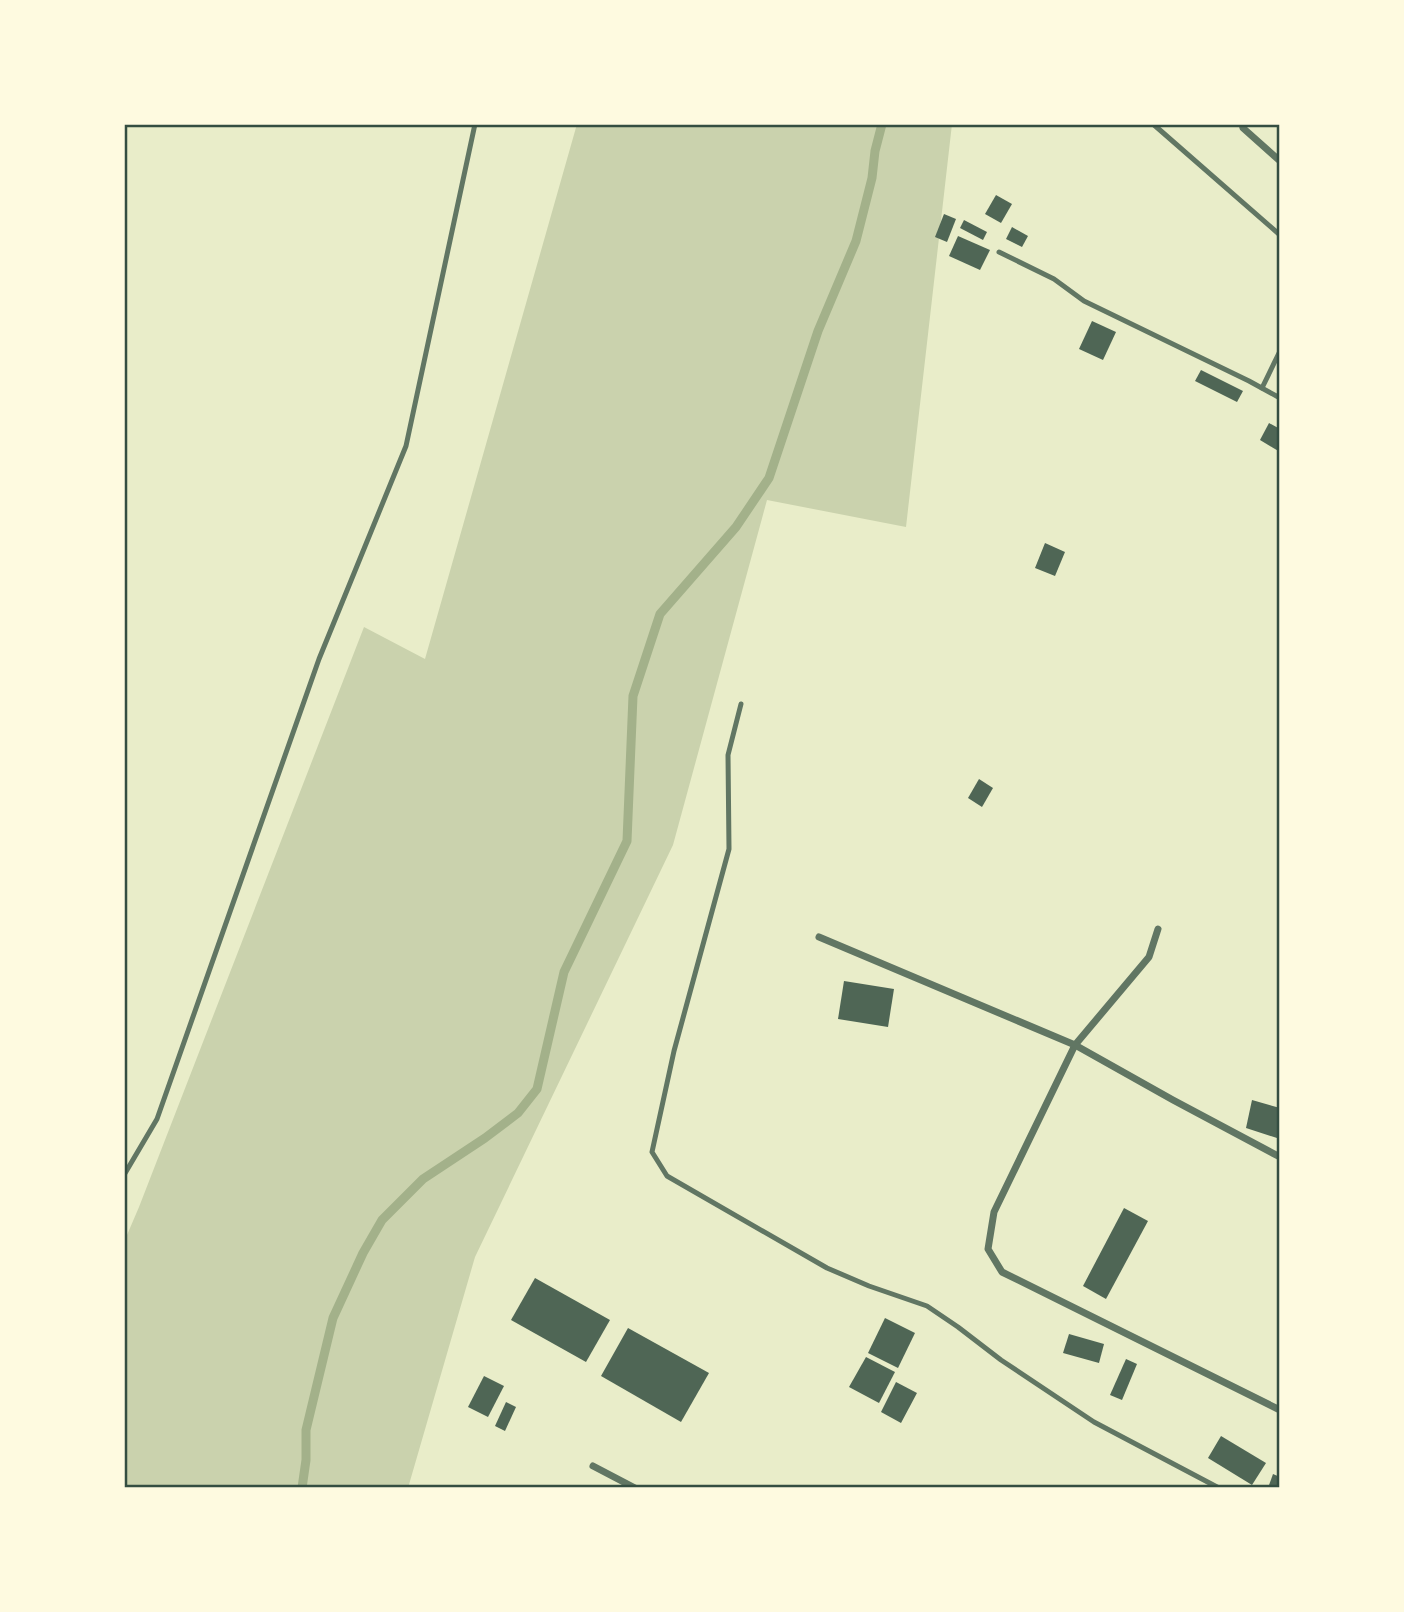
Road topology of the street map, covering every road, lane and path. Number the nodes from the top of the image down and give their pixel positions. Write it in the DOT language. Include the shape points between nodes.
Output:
graph roads {
  1 [pos="475,124"];
  2 [pos="1153,124"];
  3 [pos="1242,124"];
  4 [pos="1280,161"];
  5 [pos="1280,235"];
  6 [pos="999,252"];
  7 [pos="1280,351"];
  8 [pos="1262,388"];
  9 [pos="1280,398"];
  10 [pos="741,704"];
  11 [pos="1158,929"];
  12 [pos="818,936"];
  13 [pos="1076,1045"];
  14 [pos="1280,1157"];
  15 [pos="124,1175"];
  16 [pos="1280,1410"];
  17 [pos="593,1466"];
  18 [pos="635,1488"];
  19 [pos="1219,1488"];
  1 -- 15 [label="lane" via="406,446 319,659 157,1119"];
  2 -- 5 [label="lane"];
  3 -- 4 [label="street"];
  6 -- 8 [label="lane" via="1055,279 1084,301"];
  7 -- 8 [label="lane"];
  8 -- 9 [label="lane"];
  10 -- 19 [label="lane" via="728,755 729,849 674,1051 652,1152 667,1176 827,1268 928,1306 1094,1422"];
  11 -- 13 [label="street" via="1149,957"];
  12 -- 13 [label="street"];
  13 -- 14 [label="street"];
  13 -- 16 [label="street" via="994,1212 988,1249 1002,1272"];
  17 -- 18 [label="street"];
}
